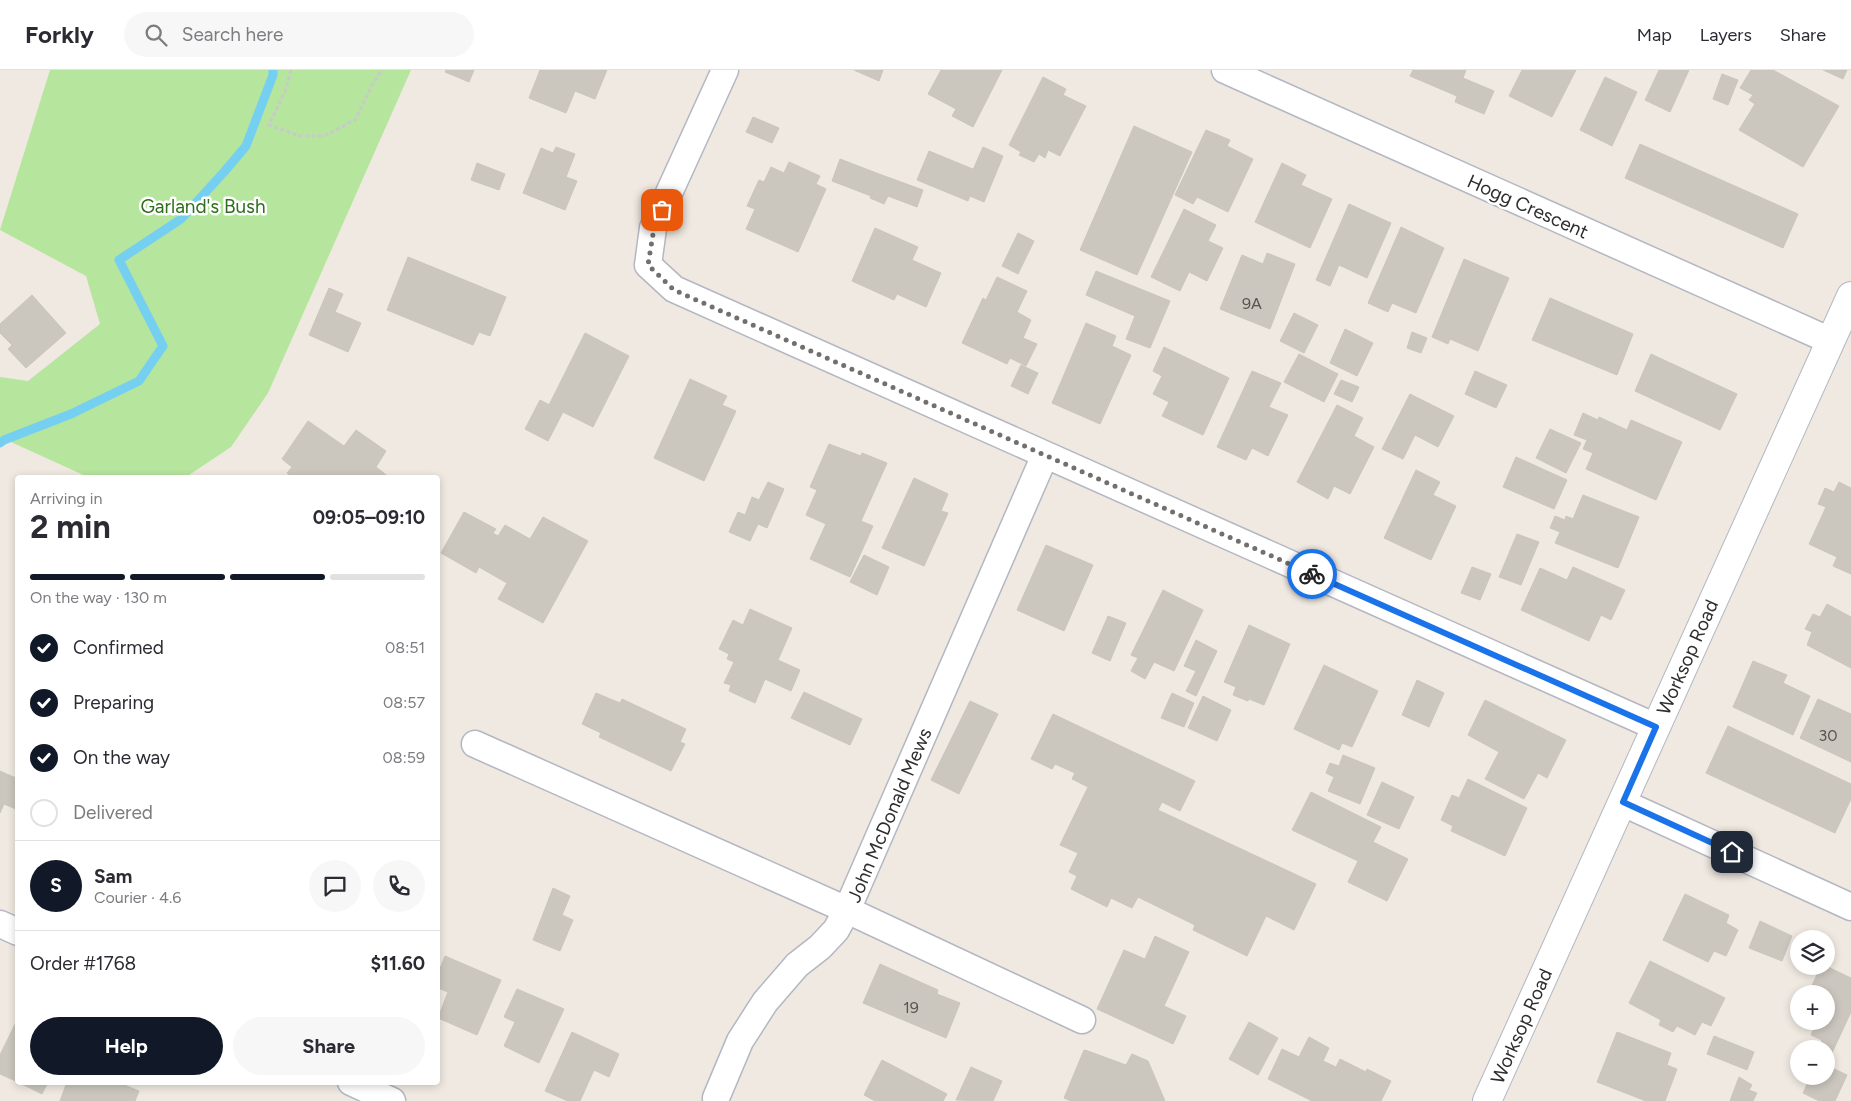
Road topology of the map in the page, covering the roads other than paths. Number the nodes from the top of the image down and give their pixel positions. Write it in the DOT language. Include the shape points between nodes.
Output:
graph roads {
  1 [pos="725,70"];
  2 [pos="1225,70"];
  3 [pos="1851,296"];
  4 [pos="1831,341"];
  5 [pos="1045,455"];
  6 [pos="1656,727"];
  7 [pos="475,744"];
  8 [pos="1623,802"];
  9 [pos="1851,907"];
  10 [pos="847,910"];
  11 [pos="0,924"];
  12 [pos="15,931"];
  13 [pos="1082,1020"];
  14 [pos="357,1085"];
  15 [pos="716,1098"];
  16 [pos="392,1101"];
  17 [pos="1487,1101"];
  1 -- 5 [label="street" via="654,228 648,265 674,290"];
  2 -- 4 [label="street, Hogg Crescent"];
  3 -- 4 [label="street, Worksop Road"];
  4 -- 6 [label="street, Worksop Road"];
  5 -- 6 [label="street"];
  5 -- 10 [label="street, John McDonald Mews"];
  6 -- 8 [label="street, Worksop Road"];
  7 -- 10 [label="street, John McDonald Mews"];
  8 -- 9 [label="street"];
  8 -- 17 [label="street, Worksop Road"];
  10 -- 13 [label="street"];
  10 -- 15 [label="street" via="836,930 820,948 797,965 765,1002 740,1041"];
  11 -- 12 [label="street"];
  14 -- 16 [label="street"];
}
